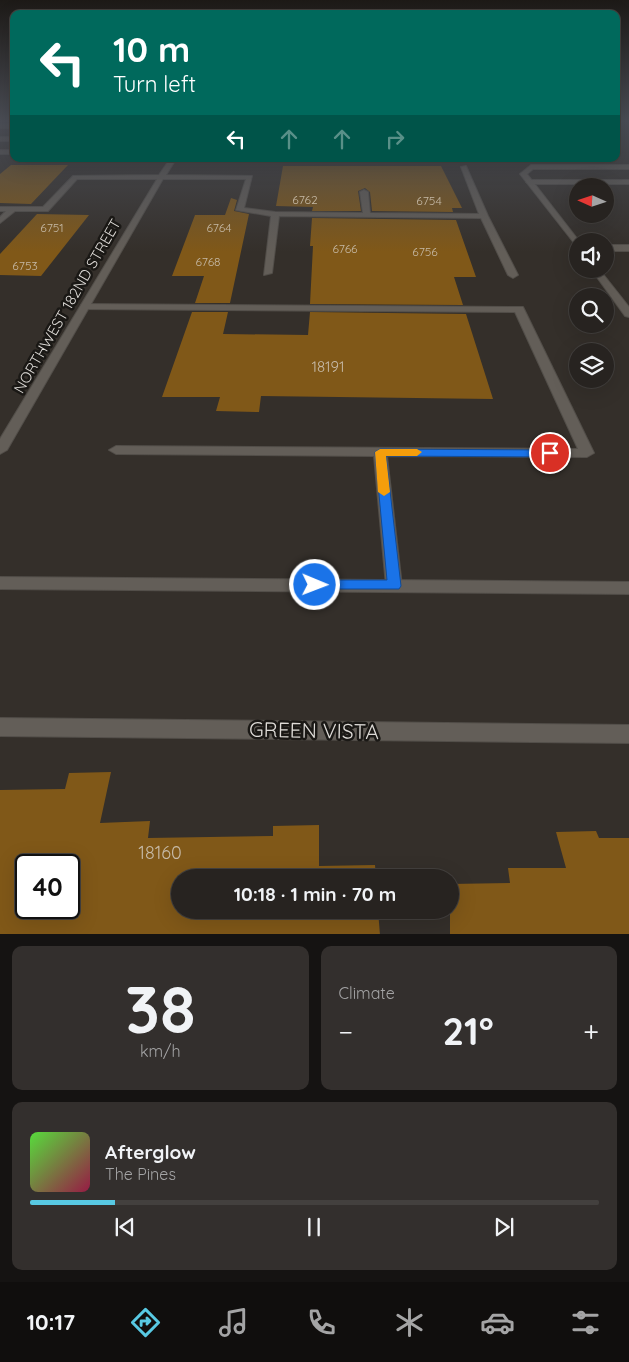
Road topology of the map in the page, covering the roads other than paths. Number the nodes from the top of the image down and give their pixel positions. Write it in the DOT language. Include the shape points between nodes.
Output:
graph roads {
  1 [pos="169,165"];
  2 [pos="464,167"];
  3 [pos="629,167"];
  4 [pos="161,177"];
  5 [pos="529,182"];
  6 [pos="629,182"];
  7 [pos="364,192"];
  8 [pos="0,208"];
  9 [pos="13,209"];
  10 [pos="275,214"];
  11 [pos="367,215"];
  12 [pos="484,216"];
  13 [pos="0,221"];
  14 [pos="569,234"];
  15 [pos="614,249"];
  16 [pos="627,250"];
  17 [pos="267,273"];
  18 [pos="513,275"];
  19 [pos="603,278"];
  20 [pos="625,304"];
  21 [pos="84,307"];
  22 [pos="629,314"];
  23 [pos="0,450"];
  24 [pos="116,450"];
  25 [pos="380,452"];
  26 [pos="0,583"];
  27 [pos="394,586"];
  28 [pos="629,588"];
  29 [pos="0,726"];
  30 [pos="629,734"];
  1 -- 4 [label="street, NORTHWEST 182ND STREET"];
  2 -- 12 [label="street"];
  3 -- 5 [label="street" via="531,167 524,174"];
  4 -- 9 [label="street" via="74,177 45,209"];
  4 -- 10 [label="street" via="250,177 240,210"];
  4 -- 21 [label="street, NORTHWEST 182ND STREET"];
  5 -- 6 [label="street"];
  5 -- 14 [label="street"];
  7 -- 11 [label="street"];
  8 -- 9 [label="street"];
  9 -- 13 [label="street"];
  10 -- 11 [label="street"];
  10 -- 17 [label="street"];
  11 -- 12 [label="street"];
  12 -- 18 [label="street"];
  15 -- 16 [label="street"];
  19 -- 20 [label="street"];
  20 -- 22 [label="street"];
  21 -- 23 [label="street, NORTHWEST 182ND STREET"];
  21 -- 25 [label="lane" via="519,309 587,453"];
  24 -- 25 [label="street"];
  25 -- 27 [label="street"];
  26 -- 27 [label="street"];
  27 -- 28 [label="street"];
  29 -- 30 [label="lane, GREEN VISTA"];
}
